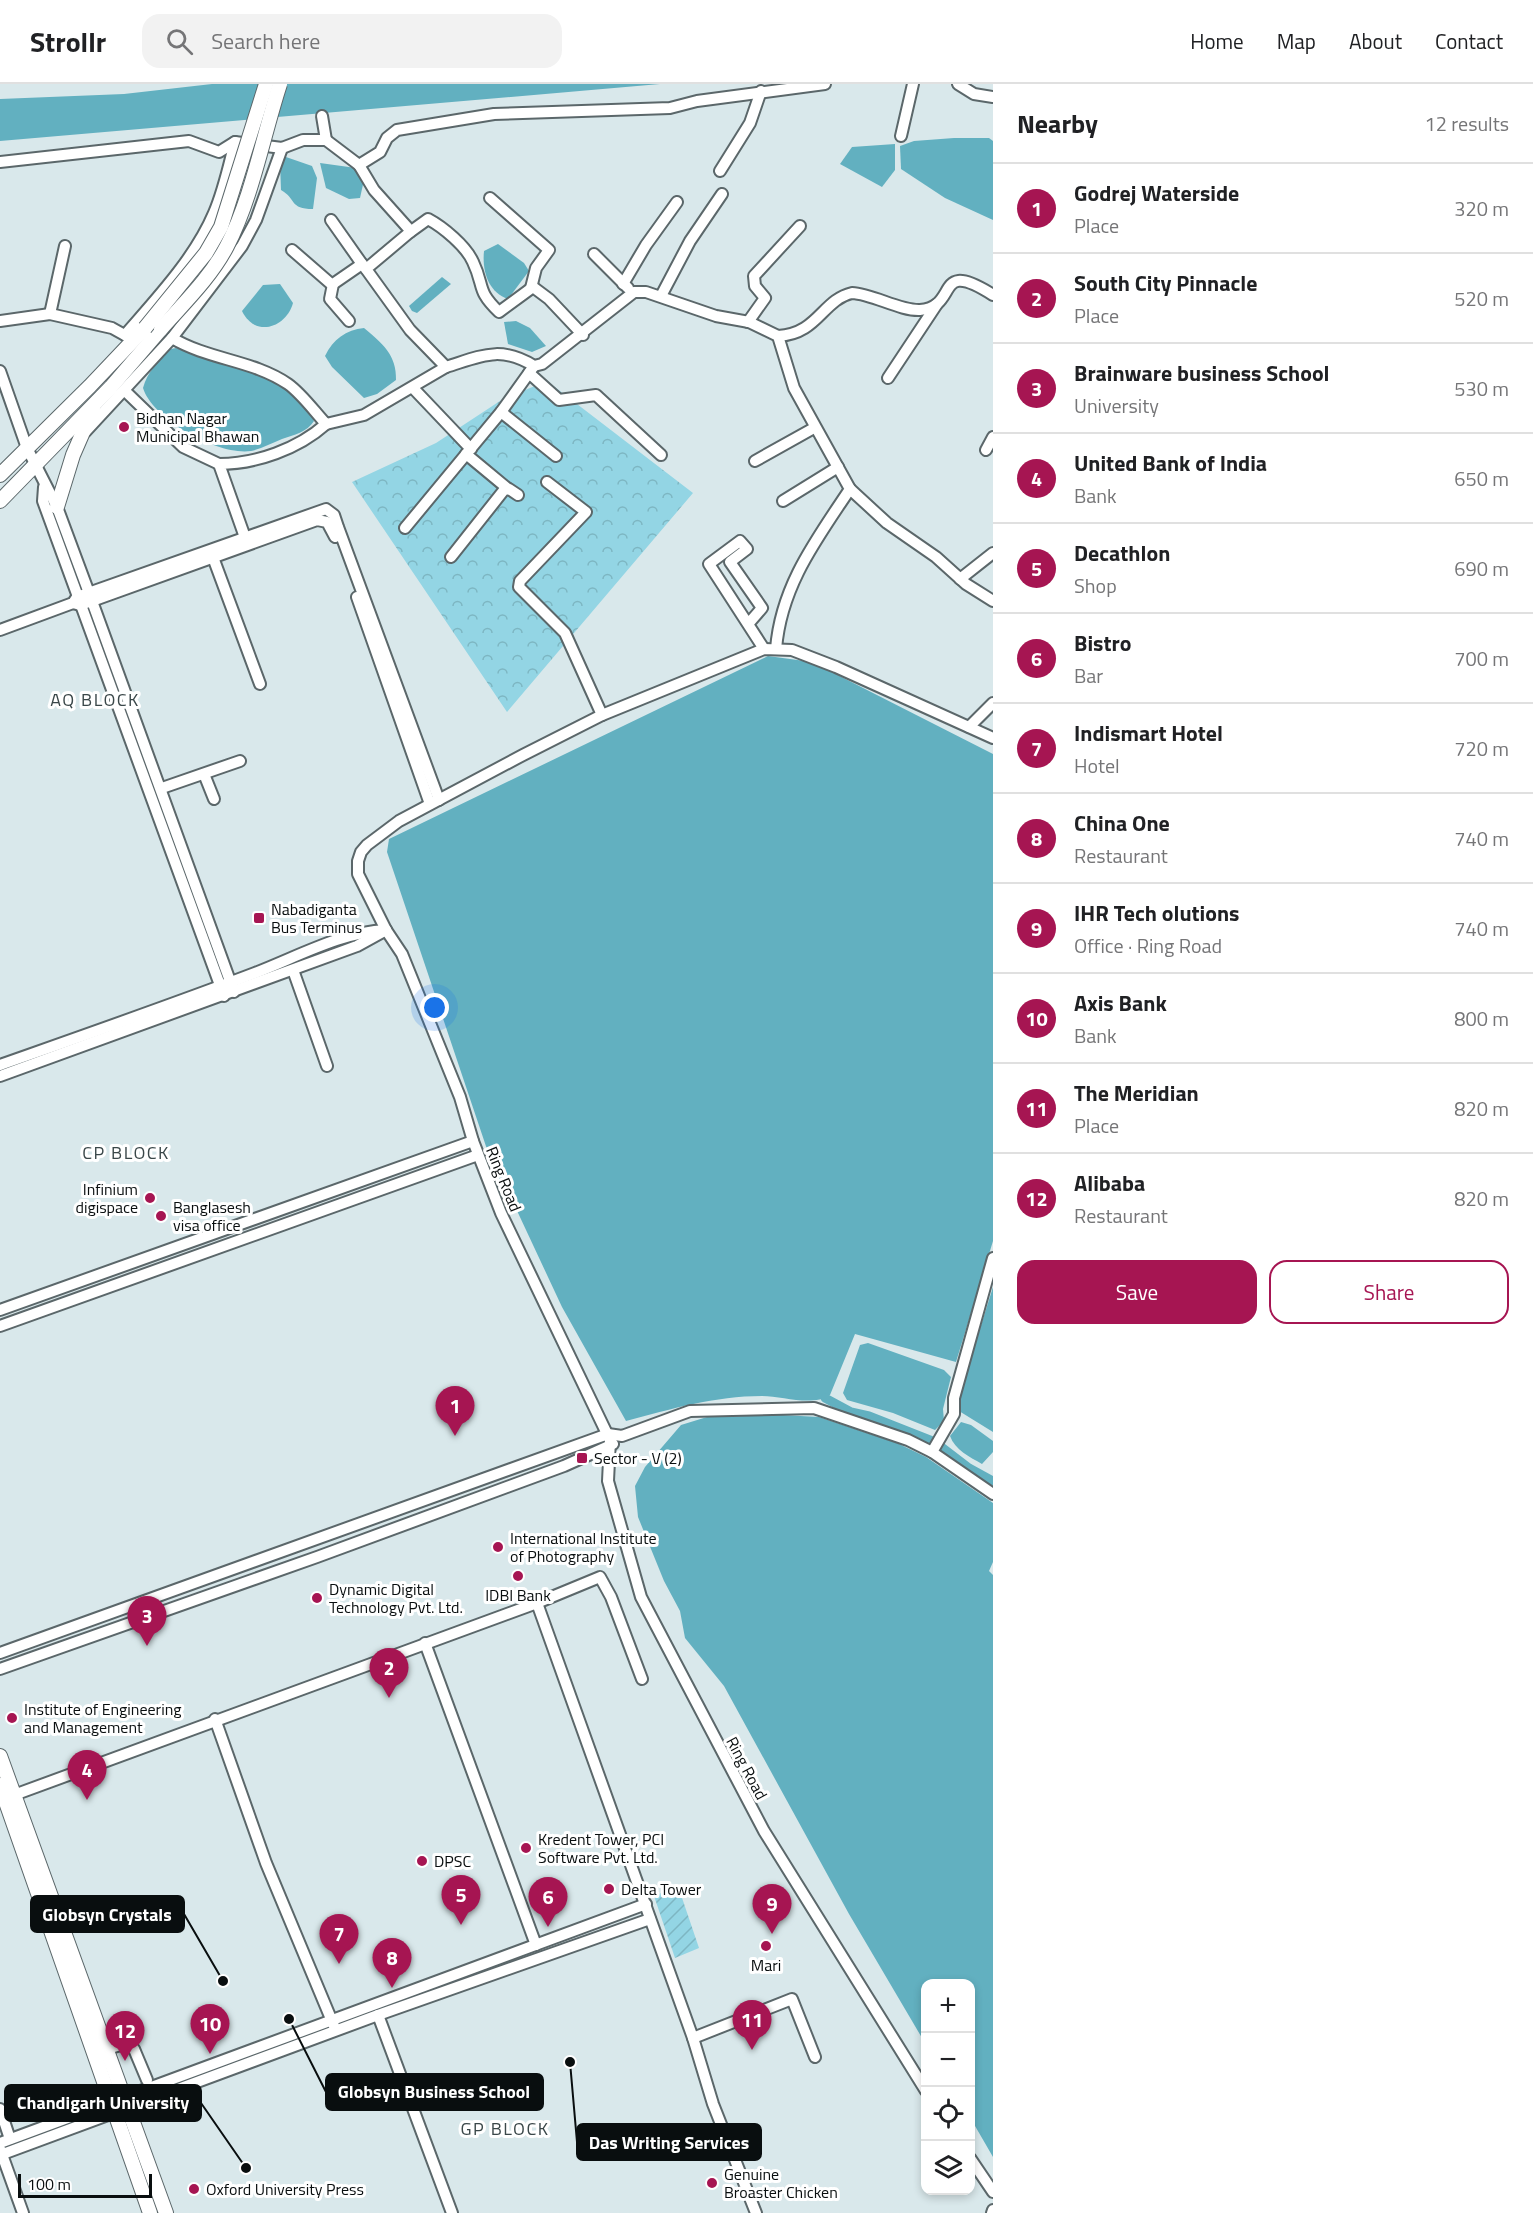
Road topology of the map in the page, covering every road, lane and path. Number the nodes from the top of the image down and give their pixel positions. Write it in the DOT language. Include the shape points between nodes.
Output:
graph roads {
  1 [pos="266,84"];
  2 [pos="280,84"];
  3 [pos="825,84"];
  4 [pos="913,84"];
  5 [pos="958,84"];
  6 [pos="761,92"];
  7 [pos="993,97"];
  8 [pos="322,116"];
  9 [pos="901,136"];
  10 [pos="326,140"];
  11 [pos="235,142"];
  12 [pos="282,148"];
  13 [pos="0,162"];
  14 [pos="359,165"];
  15 [pos="720,171"];
  16 [pos="722,194"];
  17 [pos="490,198"];
  18 [pos="677,202"];
  19 [pos="331,220"];
  20 [pos="800,226"];
  21 [pos="410,232"];
  22 [pos="65,246"];
  23 [pos="292,250"];
  24 [pos="594,254"];
  25 [pos="364,267"];
  26 [pos="333,284"];
  27 [pos="623,284"];
  28 [pos="531,288"];
  29 [pos="632,293"];
  30 [pos="993,295"];
  31 [pos="661,296"];
  32 [pos="936,304"];
  33 [pos="50,314"];
  34 [pos="0,321"];
  35 [pos="350,321"];
  36 [pos="748,322"];
  37 [pos="583,335"];
  38 [pos="778,336"];
  39 [pos="129,338"];
  40 [pos="172,338"];
  41 [pos="446,367"];
  42 [pos="531,370"];
  43 [pos="0,371"];
  44 [pos="888,378"];
  45 [pos="413,388"];
  46 [pos="125,390"];
  47 [pos="97,401"];
  48 [pos="501,412"];
  49 [pos="326,424"];
  50 [pos="814,428"];
  51 [pos="82,435"];
  52 [pos="993,437"];
  53 [pos="27,448"];
  54 [pos="986,450"];
  55 [pos="468,452"];
  56 [pos="661,455"];
  57 [pos="556,456"];
  58 [pos="755,461"];
  59 [pos="219,464"];
  60 [pos="35,465"];
  61 [pos="838,467"];
  62 [pos="0,476"];
  63 [pos="547,482"];
  64 [pos="44,487"];
  65 [pos="507,488"];
  66 [pos="850,489"];
  67 [pos="518,495"];
  68 [pos="0,501"];
  69 [pos="783,501"];
  70 [pos="57,507"];
  71 [pos="405,528"];
  72 [pos="246,541"];
  73 [pos="993,553"];
  74 [pos="211,554"];
  75 [pos="451,557"];
  76 [pos="960,579"];
  77 [pos="91,597"];
  78 [pos="993,601"];
  79 [pos="77,602"];
  80 [pos="749,623"];
  81 [pos="0,630"];
  82 [pos="770,649"];
  83 [pos="115,664"];
  84 [pos="104,668"];
  85 [pos="260,684"];
  86 [pos="993,703"];
  87 [pos="602,715"];
  88 [pos="969,727"];
  89 [pos="993,738"];
  90 [pos="150,760"];
  91 [pos="240,761"];
  92 [pos="139,765"];
  93 [pos="204,774"];
  94 [pos="162,788"];
  95 [pos="214,799"];
  96 [pos="434,802"];
  97 [pos="386,930"];
  98 [pos="293,970"];
  99 [pos="227,989"];
  100 [pos="38,1057"];
  101 [pos="0,1065"];
  102 [pos="327,1066"];
  103 [pos="0,1076"];
  104 [pos="473,1141"];
  105 [pos="478,1155"];
  106 [pos="374,1175"];
  107 [pos="380,1189"];
  108 [pos="306,1200"];
  109 [pos="311,1214"];
  110 [pos="993,1258"];
  111 [pos="0,1310"];
  112 [pos="0,1326"];
  113 [pos="608,1434"];
  114 [pos="622,1436"];
  115 [pos="611,1446"];
  116 [pos="933,1449"];
  117 [pos="993,1494"];
  118 [pos="338,1532"];
  119 [pos="344,1547"];
  120 [pos="537,1602"];
  121 [pos="425,1643"];
  122 [pos="0,1653"];
  123 [pos="0,1669"];
  124 [pos="642,1679"];
  125 [pos="215,1719"];
  126 [pos="0,1756"];
  127 [pos="0,1785"];
  128 [pos="10,1797"];
  129 [pos="646,1904"];
  130 [pos="650,1918"];
  131 [pos="536,1945"];
  132 [pos="378,2015"];
  133 [pos="334,2026"];
  134 [pos="693,2038"];
  135 [pos="107,2049"];
  136 [pos="815,2057"];
  137 [pos="147,2080"];
  138 [pos="923,2087"];
  139 [pos="127,2103"];
  140 [pos="112,2107"];
  141 [pos="0,2109"];
  142 [pos="5,2141"];
  143 [pos="0,2153"];
  144 [pos="975,2165"];
  145 [pos="993,2192"];
  146 [pos="23,2213"];
  147 [pos="150,2213"];
  148 [pos="166,2213"];
  149 [pos="452,2213"];
  150 [pos="756,2213"];
  1 -- 39 [label="main road, bridge" via="221,227 206,253 144,328"];
  2 -- 47 [label="main road, bridge" via="226,248 201,283"];
  3 -- 6 [label="street"];
  4 -- 9 [label="street"];
  5 -- 7 [label="street" via="974,94"];
  6 -- 14 [label="street" via="670,108 494,114 397,130 387,138 380,152"];
  6 -- 15 [label="street" via="750,123"];
  8 -- 10 [label="street"];
  10 -- 12 [label="street" via="303,140"];
  10 -- 14 [label="street"];
  11 -- 12 [label="street"];
  11 -- 13 [label="street" via="219,152 189,141"];
  11 -- 39 [label="street" via="209,224"];
  12 -- 40 [label="street" via="256,220 242,246"];
  14 -- 21 [label="street" via="374,190"];
  16 -- 31 [label="street"];
  17 -- 28 [label="street" via="550,251 536,268"];
  18 -- 27 [label="street"];
  19 -- 25 [label="street"];
  20 -- 36 [label="street" via="754,276 755,286 765,297"];
  21 -- 25 [label="street"];
  21 -- 28 [label="street" via="428,219 467,252 485,299 499,312"];
  22 -- 33 [label="street"];
  23 -- 26 [label="street"];
  24 -- 27 [label="street"];
  25 -- 26 [label="street"];
  25 -- 41 [label="street" via="410,330"];
  26 -- 35 [label="street" via="330,299"];
  27 -- 29 [label="street"];
  28 -- 37 [label="street" via="549,299"];
  29 -- 31 [label="street"];
  29 -- 37 [label="street"];
  30 -- 32 [label="street" via="960,279"];
  31 -- 36 [label="street" via="716,316"];
  32 -- 38 [label="street" via="918,310 852,293 836,301 802,331"];
  32 -- 44 [label="street"];
  33 -- 34 [label="street"];
  33 -- 39 [label="street" via="112,328"];
  36 -- 38 [label="street"];
  37 -- 42 [label="street"];
  38 -- 50 [label="street" via="794,388"];
  39 -- 53 [label="main road"];
  40 -- 46 [label="street"];
  40 -- 49 [label="street" via="197,351 271,374 291,387"];
  41 -- 42 [label="street" via="495,352 522,359"];
  41 -- 45 [label="street"];
  42 -- 48 [label="street"];
  42 -- 56 [label="street" via="559,400 596,395"];
  43 -- 53 [label="street"];
  45 -- 49 [label="street" via="364,415"];
  45 -- 55 [label="street"];
  46 -- 51 [label="street"];
  46 -- 59 [label="street" via="183,447"];
  47 -- 51 [label="main road"];
  47 -- 60 [label="main road"];
  48 -- 55 [label="street"];
  48 -- 57 [label="street"];
  49 -- 59 [label="street" via="310,437 261,458"];
  50 -- 58 [label="street"];
  50 -- 61 [label="street"];
  51 -- 70 [label="main road"];
  52 -- 54 [label="street"];
  53 -- 60 [label="street"];
  53 -- 62 [label="main road"];
  55 -- 65 [label="street"];
  55 -- 71 [label="street"];
  59 -- 72 [label="street"];
  60 -- 64 [label="street"];
  60 -- 68 [label="main road"];
  61 -- 66 [label="street"];
  61 -- 69 [label="street"];
  63 -- 87 [label="street" via="586,512 519,581 519,587 565,633"];
  64 -- 70 [label="street"];
  64 -- 79 [label="street" via="43,501"];
  65 -- 67 [label="street"];
  65 -- 75 [label="street"];
  66 -- 76 [label="street"];
  66 -- 82 [label="street" via="787,594"];
  70 -- 77 [label="street"];
  72 -- 74 [label="street"];
  72 -- 96 [label="street" via="322,508 334,515"];
  73 -- 76 [label="street"];
  74 -- 77 [label="street"];
  74 -- 85 [label="street"];
  76 -- 78 [label="street"];
  77 -- 79 [label="street"];
  77 -- 83 [label="street"];
  79 -- 81 [label="street"];
  79 -- 84 [label="street"];
  80 -- 80 [label="street" via="709,564 740,541 747,549 730,562 762,608"];
  80 -- 82 [label="street"];
  82 -- 87 [label="street"];
  82 -- 88 [label="street" via="792,650 837,667"];
  83 -- 84 [label="street"];
  83 -- 90 [label="street"];
  84 -- 92 [label="street"];
  86 -- 88 [label="street"];
  87 -- 96 [label="street"];
  88 -- 89 [label="street"];
  90 -- 92 [label="street"];
  90 -- 94 [label="street"];
  91 -- 93 [label="street"];
  92 -- 99 [label="street"];
  93 -- 94 [label="street"];
  93 -- 95 [label="street"];
  94 -- 99 [label="street"];
  96 -- 97 [label="street, Ring Road" via="379,834 361,852 358,874"];
  97 -- 98 [label="street" via="357,946"];
  97 -- 99 [label="street" via="330,943"];
  97 -- 104 [label="street, Ring Road" via="402,954 460,1097"];
  98 -- 99 [label="street"];
  98 -- 102 [label="street"];
  99 -- 100 [label="street"];
  100 -- 101 [label="street"];
  100 -- 103 [label="street"];
  104 -- 105 [label="street, Ring Road"];
  104 -- 106 [label="street"];
  105 -- 107 [label="street"];
  105 -- 113 [label="street, Ring Road" via="501,1213"];
  106 -- 107 [label="street"];
  106 -- 108 [label="street"];
  107 -- 109 [label="street"];
  108 -- 109 [label="street"];
  108 -- 111 [label="street"];
  109 -- 112 [label="street"];
  110 -- 116 [label="street" via="954,1398 954,1414"];
  113 -- 114 [label="street"];
  113 -- 115 [label="street, Ring Road"];
  113 -- 118 [label="street"];
  114 -- 115 [label="street"];
  114 -- 116 [label="street" via="690,1411 814,1408"];
  115 -- 119 [label="street"];
  115 -- 138 [label="street, Ring Road" via="609,1481 646,1607 764,1832"];
  116 -- 117 [label="street"];
  118 -- 119 [label="street"];
  118 -- 122 [label="street"];
  119 -- 123 [label="street"];
  120 -- 121 [label="street"];
  120 -- 124 [label="street" via="601,1577"];
  120 -- 129 [label="street"];
  121 -- 125 [label="street"];
  121 -- 131 [label="street"];
  125 -- 128 [label="street"];
  125 -- 133 [label="street" via="266,1863"];
  126 -- 128 [label="main road"];
  127 -- 128 [label="main road"];
  128 -- 135 [label="main road"];
  128 -- 140 [label="main road"];
  129 -- 130 [label="street"];
  129 -- 131 [label="street"];
  130 -- 132 [label="street"];
  130 -- 134 [label="street"];
  131 -- 133 [label="street" via="434,1981"];
  132 -- 133 [label="street"];
  132 -- 149 [label="street"];
  133 -- 139 [label="street"];
  134 -- 136 [label="street" via="792,1999"];
  134 -- 150 [label="street" via="713,2104"];
  135 -- 137 [label="street" via="124,2044 134,2049"];
  135 -- 139 [label="main road"];
  139 -- 140 [label="street"];
  139 -- 148 [label="main road"];
  140 -- 142 [label="street"];
  140 -- 143 [label="street"];
  140 -- 147 [label="main road"];
  141 -- 142 [label="street"];
  143 -- 146 [label="street"];
  144 -- 145 [label="street"];
}
